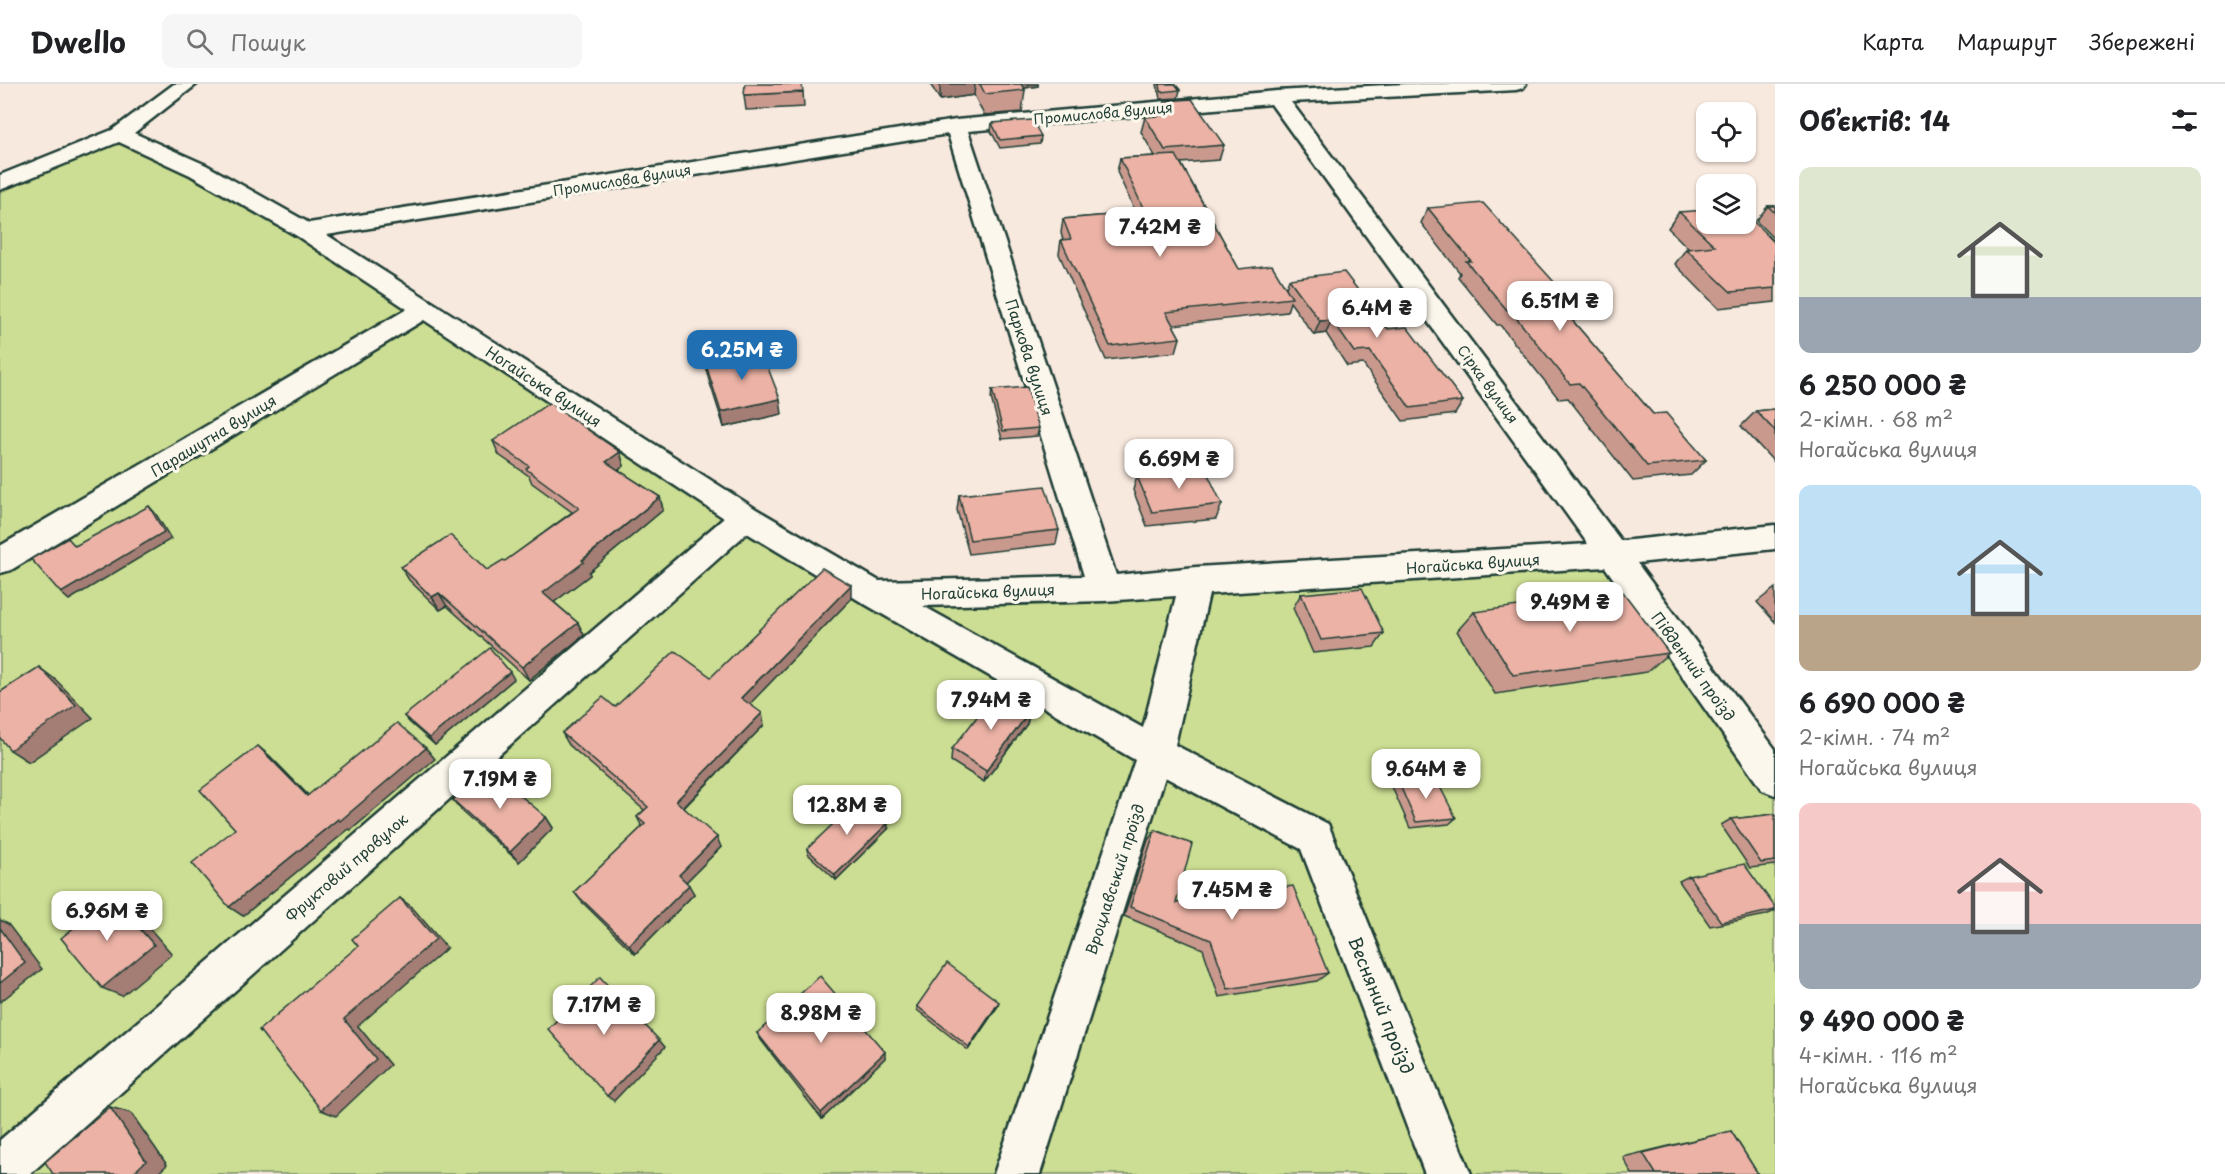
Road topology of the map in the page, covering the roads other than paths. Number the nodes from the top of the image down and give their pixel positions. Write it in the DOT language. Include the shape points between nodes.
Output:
graph roads {
  1 [pos="187,84"];
  2 [pos="1516,84"];
  3 [pos="1277,98"];
  4 [pos="956,126"];
  5 [pos="119,134"];
  6 [pos="0,183"];
  7 [pos="305,231"];
  8 [pos="425,309"];
  9 [pos="745,517"];
  10 [pos="1775,537"];
  11 [pos="1614,554"];
  12 [pos="0,561"];
  13 [pos="1196,580"];
  14 [pos="1104,588"];
  15 [pos="874,594"];
  16 [pos="1155,753"];
  17 [pos="1775,778"];
  18 [pos="0,1170"];
  19 [pos="1017,1174"];
  20 [pos="1448,1174"];
  1 -- 5 [label="street"];
  2 -- 3 [label="street, Промислова вулиця"];
  3 -- 4 [label="street, Промислова вулиця"];
  3 -- 11 [label="street, Сірка вулиця"];
  4 -- 7 [label="street, Промислова вулиця"];
  4 -- 14 [label="street, Паркова вулиця"];
  5 -- 6 [label="street"];
  5 -- 7 [label="street" via="198,170"];
  7 -- 8 [label="street, Ногайська вулиця"];
  8 -- 9 [label="street, Ногайська вулиця"];
  8 -- 12 [label="street, Парашутна вулиця"];
  9 -- 15 [label="street, Ногайська вулиця"];
  9 -- 18 [label="street, Фруктовий провулок"];
  10 -- 11 [label="street, Ногайська вулиця"];
  11 -- 13 [label="street, Ногайська вулиця"];
  11 -- 17 [label="street, Південний проїзд"];
  13 -- 14 [label="street, Ногайська вулиця"];
  13 -- 16 [label="street, Вроцлавський проїзд"];
  14 -- 15 [label="street, Ногайська вулиця"];
  15 -- 16 [label="street"];
  16 -- 19 [label="street, Вроцлавський проїзд"];
  16 -- 20 [label="street, Весняний проїзд" via="1315,837"];
}
